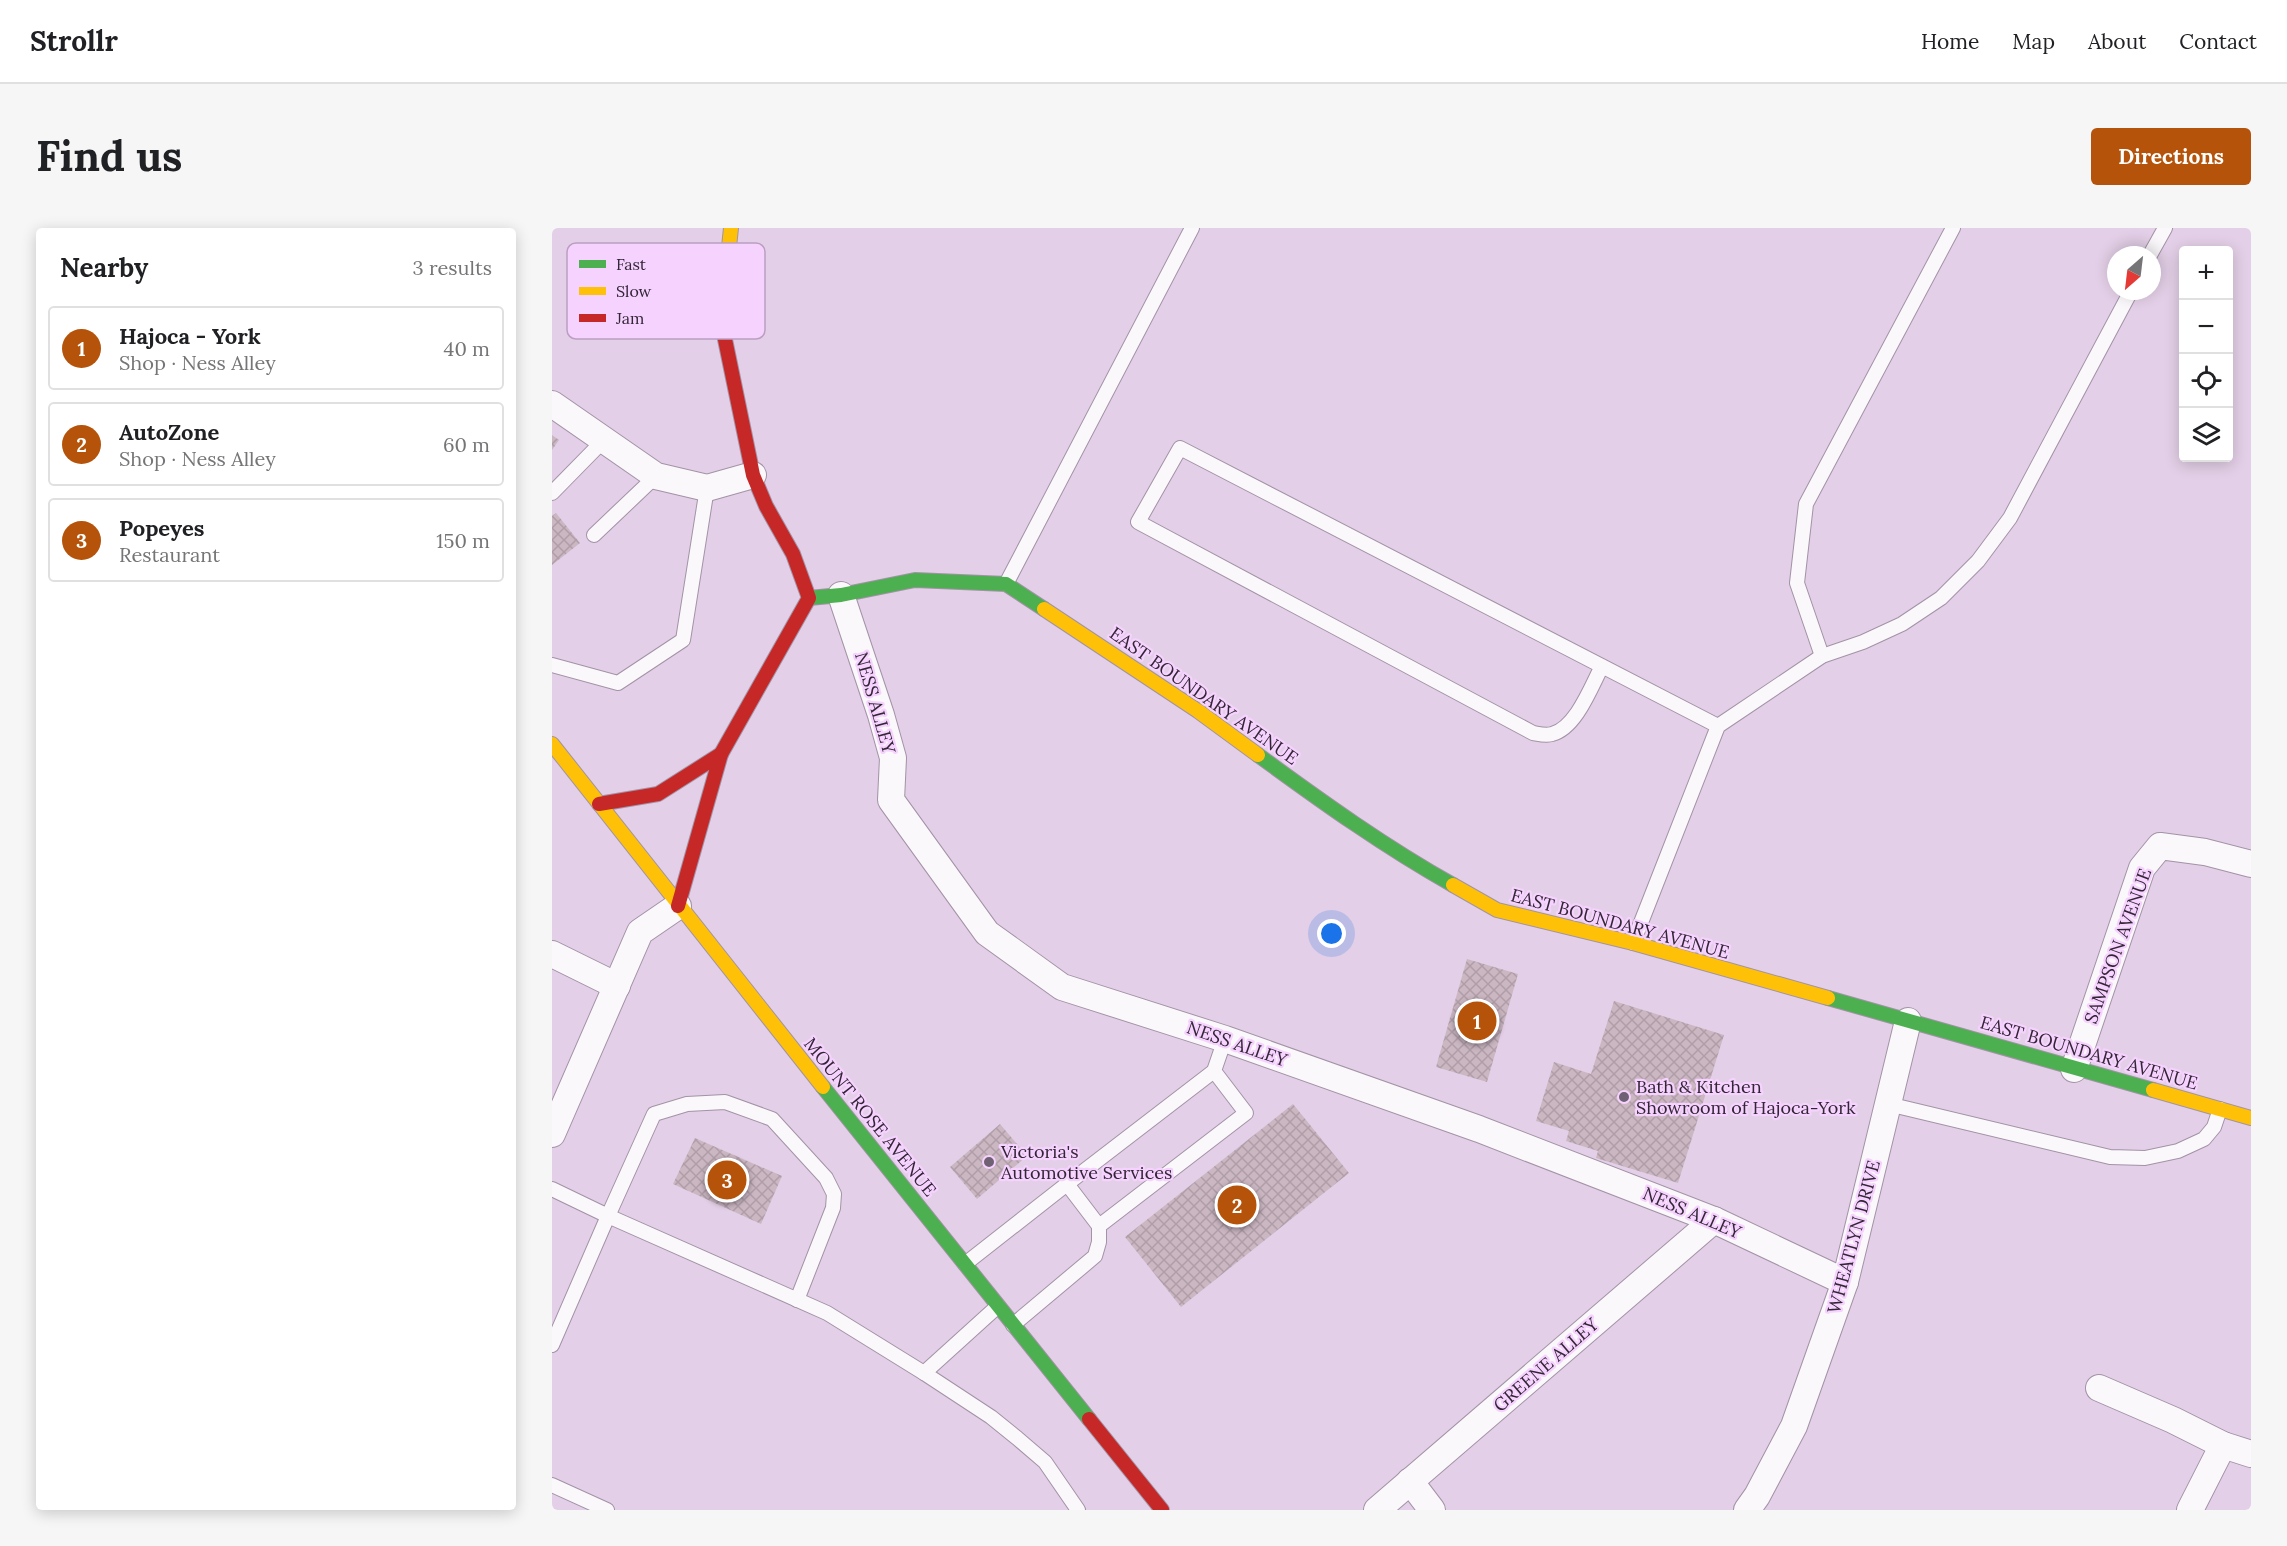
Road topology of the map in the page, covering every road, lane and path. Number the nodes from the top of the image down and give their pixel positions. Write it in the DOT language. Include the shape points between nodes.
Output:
graph roads {
  1 [pos="731,228"];
  2 [pos="1192,228"];
  3 [pos="1953,228"];
  4 [pos="2165,228"];
  5 [pos="729,243"];
  6 [pos="2155,246"];
  7 [pos="2126,300"];
  8 [pos="725,339"];
  9 [pos="552,404"];
  10 [pos="604,440"];
  11 [pos="753,475"];
  12 [pos="656,476"];
  13 [pos="707,488"];
  14 [pos="552,493"];
  15 [pos="594,535"];
  16 [pos="1006,584"];
  17 [pos="841,595"];
  18 [pos="809,598"];
  19 [pos="1822,656"];
  20 [pos="552,665"];
  21 [pos="1602,666"];
  22 [pos="1718,726"];
  23 [pos="552,744"];
  24 [pos="721,754"];
  25 [pos="599,804"];
  26 [pos="2251,864"];
  27 [pos="678,906"];
  28 [pos="1633,943"];
  29 [pos="552,954"];
  30 [pos="617,986"];
  31 [pos="1908,1021"];
  32 [pos="1225,1040"];
  33 [pos="2074,1069"];
  34 [pos="1214,1071"];
  35 [pos="1888,1104"];
  36 [pos="2220,1109"];
  37 [pos="2251,1118"];
  38 [pos="552,1134"];
  39 [pos="1067,1184"];
  40 [pos="552,1189"];
  41 [pos="608,1216"];
  42 [pos="1714,1220"];
  43 [pos="1099,1226"];
  44 [pos="965,1264"];
  45 [pos="1845,1282"];
  46 [pos="797,1300"];
  47 [pos="998,1306"];
  48 [pos="1013,1325"];
  49 [pos="552,1345"];
  50 [pos="924,1373"];
  51 [pos="2099,1388"];
  52 [pos="2223,1445"];
  53 [pos="2251,1454"];
  54 [pos="1410,1481"];
  55 [pos="552,1485"];
  56 [pos="607,1510"];
  57 [pos="1078,1510"];
  58 [pos="1162,1510"];
  59 [pos="1377,1510"];
  60 [pos="1432,1510"];
  61 [pos="1747,1510"];
  62 [pos="2190,1510"];
  1 -- 5 [label="street"];
  2 -- 16 [label="lane"];
  3 -- 19 [label="lane" via="1806,504 1797,583"];
  4 -- 6 [label="lane"];
  7 -- 19 [label="lane" via="2010,518 1978,561 1941,598 1902,624"];
  8 -- 11 [label="street"];
  9 -- 10 [label="street"];
  10 -- 12 [label="street"];
  10 -- 14 [label="lane"];
  11 -- 13 [label="street"];
  11 -- 18 [label="street" via="793,554"];
  12 -- 13 [label="street"];
  12 -- 15 [label="lane"];
  13 -- 20 [label="lane" via="683,640 618,683"];
  16 -- 17 [label="street" via="915,580"];
  16 -- 28 [label="street, EAST BOUNDARY AVENUE" via="1198,711 1318,799 1421,867 1497,910"];
  17 -- 18 [label="street"];
  17 -- 32 [label="street, NESS ALLEY" via="893,758 891,800 987,933 1062,987"];
  18 -- 24 [label="street"];
  19 -- 22 [label="lane"];
  21 -- 21 [label="lane" via="1180,448 1138,522 1533,733 1550,735 1563,730 1574,719"];
  21 -- 22 [label="lane"];
  22 -- 28 [label="lane"];
  23 -- 25 [label="street, MOUNT ROSE AVENUE"];
  24 -- 25 [label="street" via="658,794"];
  24 -- 27 [label="street"];
  25 -- 27 [label="street, MOUNT ROSE AVENUE"];
  26 -- 33 [label="street, SAMPSON AVENUE" via="2160,846 2142,868"];
  27 -- 30 [label="street" via="640,932"];
  27 -- 44 [label="street, MOUNT ROSE AVENUE"];
  28 -- 31 [label="street, EAST BOUNDARY AVENUE"];
  29 -- 30 [label="street"];
  30 -- 38 [label="street"];
  31 -- 33 [label="street, EAST BOUNDARY AVENUE"];
  31 -- 35 [label="street, WHEATLYN DRIVE"];
  32 -- 34 [label="lane"];
  32 -- 42 [label="street, NESS ALLEY" via="1479,1129"];
  33 -- 36 [label="street, EAST BOUNDARY AVENUE"];
  34 -- 39 [label="lane"];
  34 -- 43 [label="lane" via="1246,1113"];
  35 -- 36 [label="lane" via="2110,1156 2145,1158 2178,1151 2204,1139"];
  35 -- 45 [label="street, WHEATLYN DRIVE"];
  36 -- 37 [label="street, EAST BOUNDARY AVENUE"];
  39 -- 43 [label="lane"];
  39 -- 44 [label="lane"];
  40 -- 41 [label="lane"];
  41 -- 46 [label="lane"];
  41 -- 46 [label="lane" via="654,1114 687,1104 725,1102 772,1119 826,1178 834,1194"];
  41 -- 49 [label="lane"];
  42 -- 45 [label="street, NESS ALLEY"];
  42 -- 54 [label="street, GREENE ALLEY"];
  43 -- 48 [label="lane" via="1095,1256"];
  44 -- 47 [label="street, MOUNT ROSE AVENUE"];
  45 -- 61 [label="street, WHEATLYN DRIVE" via="1794,1426"];
  46 -- 50 [label="lane" via="827,1313"];
  47 -- 48 [label="street, MOUNT ROSE AVENUE"];
  47 -- 50 [label="lane"];
  48 -- 58 [label="street, MOUNT ROSE AVENUE"];
  50 -- 57 [label="lane" via="991,1417 1045,1462"];
  51 -- 52 [label="street"];
  52 -- 53 [label="street"];
  52 -- 62 [label="street"];
  54 -- 59 [label="street, GREENE ALLEY"];
  54 -- 60 [label="street"];
  55 -- 56 [label="lane"];
}
